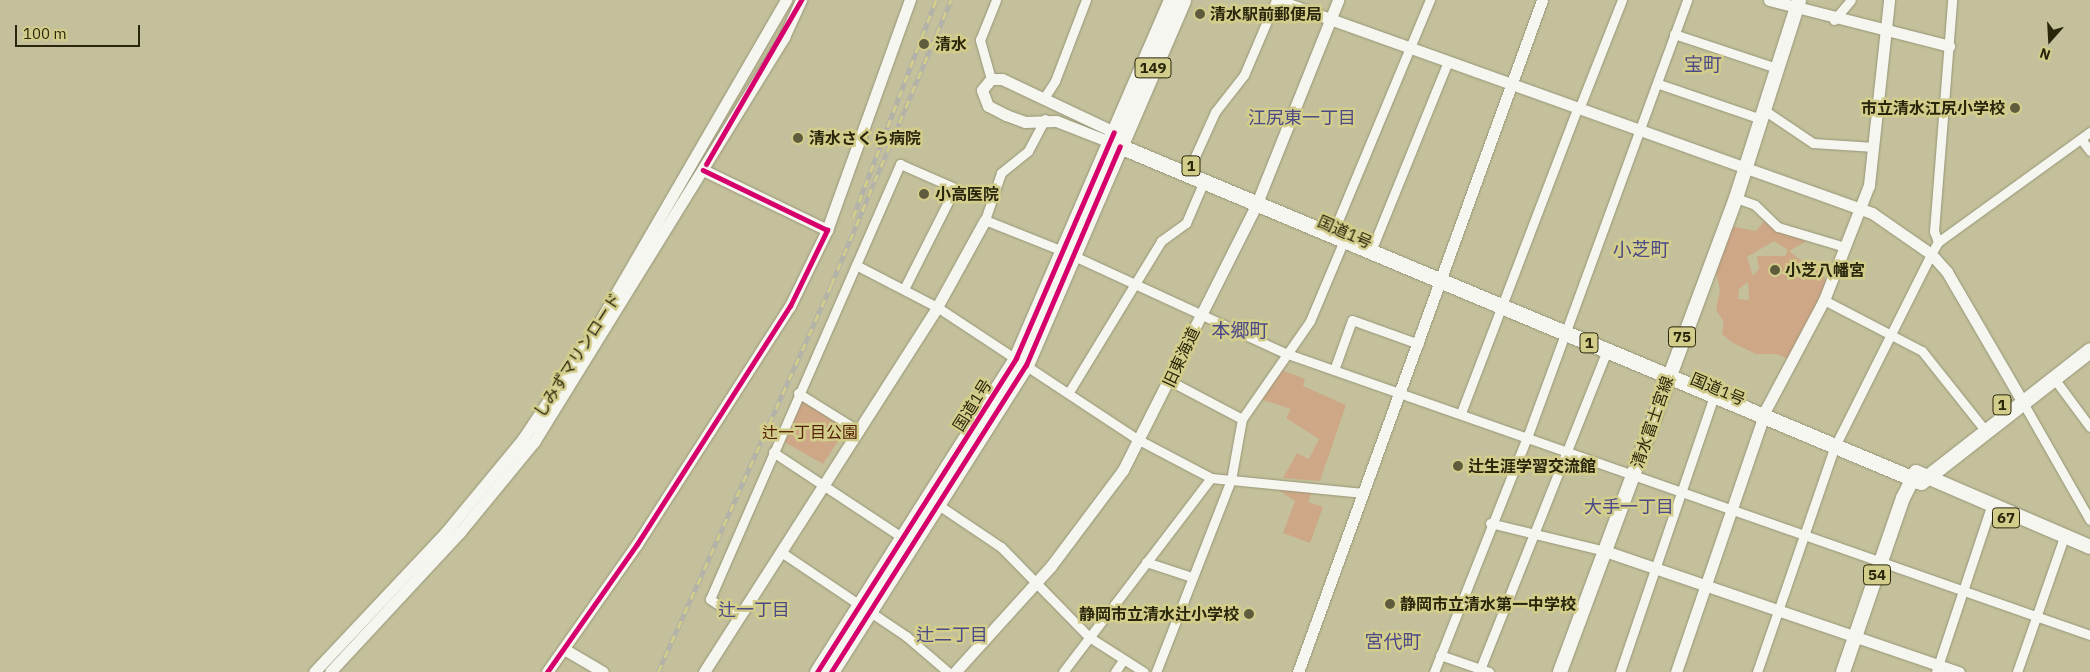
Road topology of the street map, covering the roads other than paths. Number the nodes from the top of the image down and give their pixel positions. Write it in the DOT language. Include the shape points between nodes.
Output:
graph roads {
  1 [pos="786,0"];
  2 [pos="801,0"];
  3 [pos="910,0"];
  4 [pos="996,0"];
  5 [pos="1086,0"];
  6 [pos="1171,0"];
  7 [pos="1183,0"];
  8 [pos="1279,0"];
  9 [pos="1338,0"];
  10 [pos="1430,0"];
  11 [pos="1542,0"];
  12 [pos="1622,0"];
  13 [pos="1687,0"];
  14 [pos="1769,0"];
  15 [pos="1851,0"];
  16 [pos="1890,0"];
  17 [pos="1952,0"];
  18 [pos="1797,5"];
  19 [pos="1331,20"];
  20 [pos="1834,20"];
  21 [pos="1886,32"];
  22 [pos="1674,34"];
  23 [pos="1949,46"];
  24 [pos="1408,50"];
  25 [pos="1447,64"];
  26 [pos="1777,68"];
  27 [pos="991,79"];
  28 [pos="1659,84"];
  29 [pos="1512,85"];
  30 [pos="1044,98"];
  31 [pos="1578,109"];
  32 [pos="1762,115"];
  33 [pos="1045,119"];
  34 [pos="1641,130"];
  35 [pos="2090,132"];
  36 [pos="2081,139"];
  37 [pos="1117,140"];
  38 [pos="1874,146"];
  39 [pos="2090,151"];
  40 [pos="1745,167"];
  41 [pos="703,170"];
  42 [pos="1189,170"];
  43 [pos="1204,181"];
  44 [pos="1736,198"];
  45 [pos="1258,199"];
  46 [pos="1861,208"];
  47 [pos="985,220"];
  48 [pos="827,230"];
  49 [pos="1337,234"];
  50 [pos="1938,242"];
  51 [pos="1846,247"];
  52 [pos="1373,248"];
  53 [pos="1069,254"];
  54 [pos="1931,254"];
  55 [pos="856,265"];
  56 [pos="1443,278"];
  57 [pos="1136,282"];
  58 [pos="904,289"];
  59 [pos="1824,300"];
  60 [pos="1502,303"];
  61 [pos="937,307"];
  62 [pos="1200,316"];
  63 [pos="1567,330"];
  64 [pos="1890,335"];
  65 [pos="2090,339"];
  66 [pos="1419,344"];
  67 [pos="2090,350"];
  68 [pos="1607,351"];
  69 [pos="1285,352"];
  70 [pos="1021,362"];
  71 [pos="1334,370"];
  72 [pos="1669,373"];
  73 [pos="2053,377"];
  74 [pos="1170,381"];
  75 [pos="1069,392"];
  76 [pos="1400,392"];
  77 [pos="798,393"];
  78 [pos="1714,396"];
  79 [pos="2020,398"];
  80 [pos="1461,413"];
  81 [pos="1764,413"];
  82 [pos="1242,419"];
  83 [pos="1981,425"];
  84 [pos="2090,427"];
  85 [pos="859,431"];
  86 [pos="1528,435"];
  87 [pos="1139,440"];
  88 [pos="1836,443"];
  89 [pos="1568,450"];
  90 [pos="773,452"];
  91 [pos="1634,472"];
  92 [pos="1211,478"];
  93 [pos="1919,478"];
  94 [pos="1232,480"];
  95 [pos="824,484"];
  96 [pos="1682,491"];
  97 [pos="1363,493"];
  98 [pos="933,501"];
  99 [pos="1731,509"];
  100 [pos="1990,510"];
  101 [pos="2089,515"];
  102 [pos="1490,523"];
  103 [pos="1532,534"];
  104 [pos="1804,534"];
  105 [pos="903,538"];
  106 [pos="2062,543"];
  107 [pos="2090,547"];
  108 [pos="1605,551"];
  109 [pos="780,552"];
  110 [pos="2090,554"];
  111 [pos="1146,562"];
  112 [pos="1886,562"];
  113 [pos="1655,569"];
  114 [pos="1192,577"];
  115 [pos="1036,583"];
  116 [pos="1706,586"];
  117 [pos="1964,589"];
  118 [pos="865,608"];
  119 [pos="1778,610"];
  120 [pos="2037,614"];
  121 [pos="738,618"];
  122 [pos="2090,635"];
  123 [pos="1089,637"];
  124 [pos="1859,638"];
  125 [pos="564,649"];
  126 [pos="1440,655"];
  127 [pos="1123,660"];
  128 [pos="1937,668"];
  129 [pos="1482,671"];
  130 [pos="314,672"];
  131 [pos="330,672"];
  132 [pos="547,672"];
  133 [pos="602,672"];
  134 [pos="704,672"];
  135 [pos="816,672"];
  136 [pos="831,672"];
  137 [pos="948,672"];
  138 [pos="955,672"];
  139 [pos="1063,672"];
  140 [pos="1115,672"];
  141 [pos="1144,672"];
  142 [pos="1156,672"];
  143 [pos="1298,672"];
  144 [pos="1434,672"];
  145 [pos="1560,672"];
  146 [pos="1620,672"];
  147 [pos="1676,672"];
  148 [pos="1757,672"];
  149 [pos="1843,672"];
  150 [pos="1852,672"];
  151 [pos="1959,672"];
  152 [pos="2017,672"];
  1 -- 130 [label="street, しみずマリンロード" via="590,338 522,440 445,533"];
  2 -- 41 [label="street, しみずマリンロード" via="784,37"];
  3 -- 48 [label="street"];
  4 -- 27 [label="street" via="980,40"];
  5 -- 30 [label="street" via="1055,81"];
  6 -- 37 [label="highway, 149"];
  7 -- 37 [label="highway, 149"];
  8 -- 19 [label="street"];
  8 -- 42 [label="street" via="1244,75 1215,112"];
  9 -- 19 [label="street, 旧東海道"];
  10 -- 24 [label="street"];
  11 -- 29 [label="street"];
  12 -- 31 [label="street"];
  13 -- 22 [label="street"];
  14 -- 18 [label="street"];
  15 -- 20 [label="street"];
  16 -- 21 [label="street"];
  17 -- 23 [label="street"];
  18 -- 20 [label="street"];
  18 -- 26 [label="main road, 清水富士宮線 / 75"];
  19 -- 24 [label="street"];
  19 -- 45 [label="street, 旧東海道"];
  20 -- 21 [label="street"];
  21 -- 23 [label="street"];
  21 -- 38 [label="street"];
  22 -- 26 [label="street"];
  22 -- 28 [label="street"];
  23 -- 50 [label="street" via="1934,231"];
  24 -- 25 [label="street"];
  24 -- 49 [label="street"];
  25 -- 29 [label="street"];
  25 -- 52 [label="street"];
  26 -- 32 [label="main road, 清水富士宮線 / 75"];
  27 -- 30 [label="street"];
  27 -- 33 [label="street" via="981,94 988,106 1025,122"];
  28 -- 32 [label="street"];
  28 -- 34 [label="street"];
  29 -- 31 [label="street"];
  29 -- 56 [label="street"];
  30 -- 37 [label="street"];
  31 -- 34 [label="street"];
  31 -- 60 [label="street"];
  32 -- 38 [label="street" via="1813,143"];
  32 -- 40 [label="main road, 清水富士宮線 / 75"];
  33 -- 37 [label="street"];
  33 -- 47 [label="street" via="1028,151 1002,173"];
  34 -- 40 [label="street"];
  34 -- 63 [label="street"];
  35 -- 36 [label="street"];
  36 -- 39 [label="street"];
  36 -- 50 [label="street"];
  37 -- 42 [label="highway, 国道1号 / 1"];
  37 -- 53 [label="highway, 国道1号"];
  38 -- 46 [label="street"];
  40 -- 44 [label="main road, 清水富士宮線 / 75"];
  40 -- 46 [label="street"];
  41 -- 48 [label="street"];
  41 -- 131 [label="street, しみずマリンロード" via="534,442 460,532"];
  42 -- 43 [label="highway, 国道1号 / 1"];
  42 -- 45 [label="highway, 国道1号 / 1"];
  43 -- 45 [label="highway, 国道1号 / 1"];
  43 -- 57 [label="street" via="1186,223 1164,237"];
  44 -- 51 [label="street" via="1755,204 1778,227"];
  44 -- 72 [label="main road, 清水富士宮線 / 75"];
  45 -- 49 [label="highway, 国道1号 / 1"];
  45 -- 62 [label="street, 旧東海道"];
  46 -- 51 [label="street"];
  46 -- 54 [label="street"];
  47 -- 53 [label="street"];
  47 -- 61 [label="street"];
  48 -- 125 [label="street" via="790,306"];
  49 -- 52 [label="highway, 国道1号 / 1"];
  49 -- 69 [label="street" via="1310,321"];
  50 -- 54 [label="street"];
  51 -- 59 [label="street"];
  52 -- 56 [label="highway, 国道1号 / 1"];
  53 -- 57 [label="street"];
  53 -- 70 [label="highway, 国道1号"];
  54 -- 64 [label="street"];
  54 -- 79 [label="street" via="1959,288"];
  55 -- 58 [label="street"];
  55 -- 58 [label="street" via="900,164 955,188"];
  55 -- 77 [label="street"];
  56 -- 60 [label="highway, 国道1号 / 1"];
  56 -- 66 [label="street"];
  57 -- 62 [label="street"];
  57 -- 75 [label="street"];
  58 -- 61 [label="street"];
  59 -- 64 [label="street"];
  59 -- 81 [label="street"];
  60 -- 63 [label="highway, 国道1号 / 1"];
  60 -- 80 [label="street"];
  61 -- 70 [label="street"];
  61 -- 85 [label="street"];
  62 -- 69 [label="street"];
  62 -- 74 [label="street, 旧東海道"];
  63 -- 68 [label="highway, 国道1号 / 1"];
  63 -- 72 [label="highway, 国道1号 / 1"];
  63 -- 86 [label="street"];
  64 -- 83 [label="street" via="1922,351"];
  64 -- 88 [label="street"];
  65 -- 79 [label="highway, 1"];
  66 -- 71 [label="street" via="1352,320"];
  66 -- 76 [label="street"];
  67 -- 73 [label="highway, 1"];
  68 -- 72 [label="highway, 国道1号 / 1"];
  68 -- 89 [label="street"];
  69 -- 71 [label="street"];
  69 -- 82 [label="street"];
  70 -- 75 [label="street"];
  70 -- 98 [label="highway, 国道1号"];
  71 -- 76 [label="street"];
  72 -- 78 [label="highway, 国道1号 / 1"];
  72 -- 81 [label="highway, 国道1号 / 1"];
  72 -- 91 [label="main road, 清水富士宮線 / 75"];
  73 -- 79 [label="highway, 1"];
  73 -- 84 [label="street"];
  74 -- 82 [label="street"];
  74 -- 87 [label="street, 旧東海道"];
  75 -- 87 [label="street"];
  76 -- 80 [label="street"];
  76 -- 97 [label="street"];
  77 -- 85 [label="street"];
  77 -- 90 [label="street"];
  78 -- 81 [label="highway, 国道1号 / 1"];
  78 -- 96 [label="street"];
  79 -- 83 [label="highway, 1"];
  79 -- 101 [label="street"];
  80 -- 86 [label="street"];
  81 -- 88 [label="highway, 国道1号 / 1"];
  81 -- 99 [label="street"];
  82 -- 94 [label="street"];
  83 -- 93 [label="highway, 1"];
  85 -- 95 [label="street"];
  86 -- 89 [label="street"];
  86 -- 102 [label="street"];
  87 -- 92 [label="street"];
  87 -- 115 [label="street, 旧東海道" via="1114,483"];
  88 -- 93 [label="highway, 国道1号 / 1"];
  88 -- 104 [label="street"];
  89 -- 91 [label="street"];
  89 -- 103 [label="street"];
  90 -- 95 [label="street"];
  90 -- 121 [label="street" via="710,599"];
  91 -- 96 [label="street"];
  91 -- 108 [label="main road, 清水富士宮線 / 75"];
  92 -- 94 [label="street"];
  92 -- 111 [label="street"];
  93 -- 100 [label="main road, 67"];
  93 -- 107 [label="main road, 67"];
  93 -- 112 [label="main road, 54"];
  94 -- 97 [label="street"];
  94 -- 114 [label="street"];
  95 -- 105 [label="street"];
  95 -- 109 [label="street"];
  96 -- 99 [label="street"];
  96 -- 113 [label="street"];
  97 -- 143 [label="street"];
  98 -- 105 [label="highway, 国道1号"];
  98 -- 115 [label="street" via="1001,547"];
  98 -- 118 [label="highway, 国道1号"];
  99 -- 104 [label="street"];
  99 -- 116 [label="street"];
  100 -- 106 [label="main road, 67"];
  100 -- 117 [label="street"];
  102 -- 103 [label="street"];
  102 -- 126 [label="street"];
  103 -- 108 [label="street"];
  103 -- 129 [label="street"];
  104 -- 112 [label="street"];
  104 -- 119 [label="street"];
  105 -- 118 [label="highway, 国道1号"];
  106 -- 110 [label="main road, 67"];
  106 -- 120 [label="street"];
  108 -- 113 [label="street"];
  108 -- 145 [label="main road, 清水富士宮線 / 75"];
  109 -- 118 [label="street"];
  109 -- 121 [label="street"];
  111 -- 114 [label="street"];
  111 -- 123 [label="street"];
  112 -- 117 [label="street"];
  112 -- 124 [label="main road, 54"];
  113 -- 116 [label="street"];
  113 -- 146 [label="street"];
  114 -- 142 [label="street"];
  115 -- 123 [label="street"];
  115 -- 138 [label="street, 旧東海道"];
  116 -- 119 [label="street"];
  116 -- 147 [label="street"];
  117 -- 120 [label="street"];
  117 -- 128 [label="street"];
  118 -- 135 [label="highway, 国道1号"];
  118 -- 136 [label="highway, 国道1号"];
  118 -- 137 [label="street"];
  119 -- 124 [label="street"];
  119 -- 148 [label="street"];
  120 -- 122 [label="street"];
  120 -- 152 [label="street"];
  121 -- 134 [label="street"];
  123 -- 127 [label="street"];
  123 -- 139 [label="street"];
  124 -- 128 [label="street"];
  124 -- 149 [label="main road, 54"];
  124 -- 150 [label="main road, 54"];
  125 -- 132 [label="street"];
  125 -- 133 [label="street"];
  126 -- 129 [label="street"];
  126 -- 144 [label="street"];
  127 -- 140 [label="street"];
  127 -- 141 [label="street"];
  128 -- 151 [label="street"];
}
